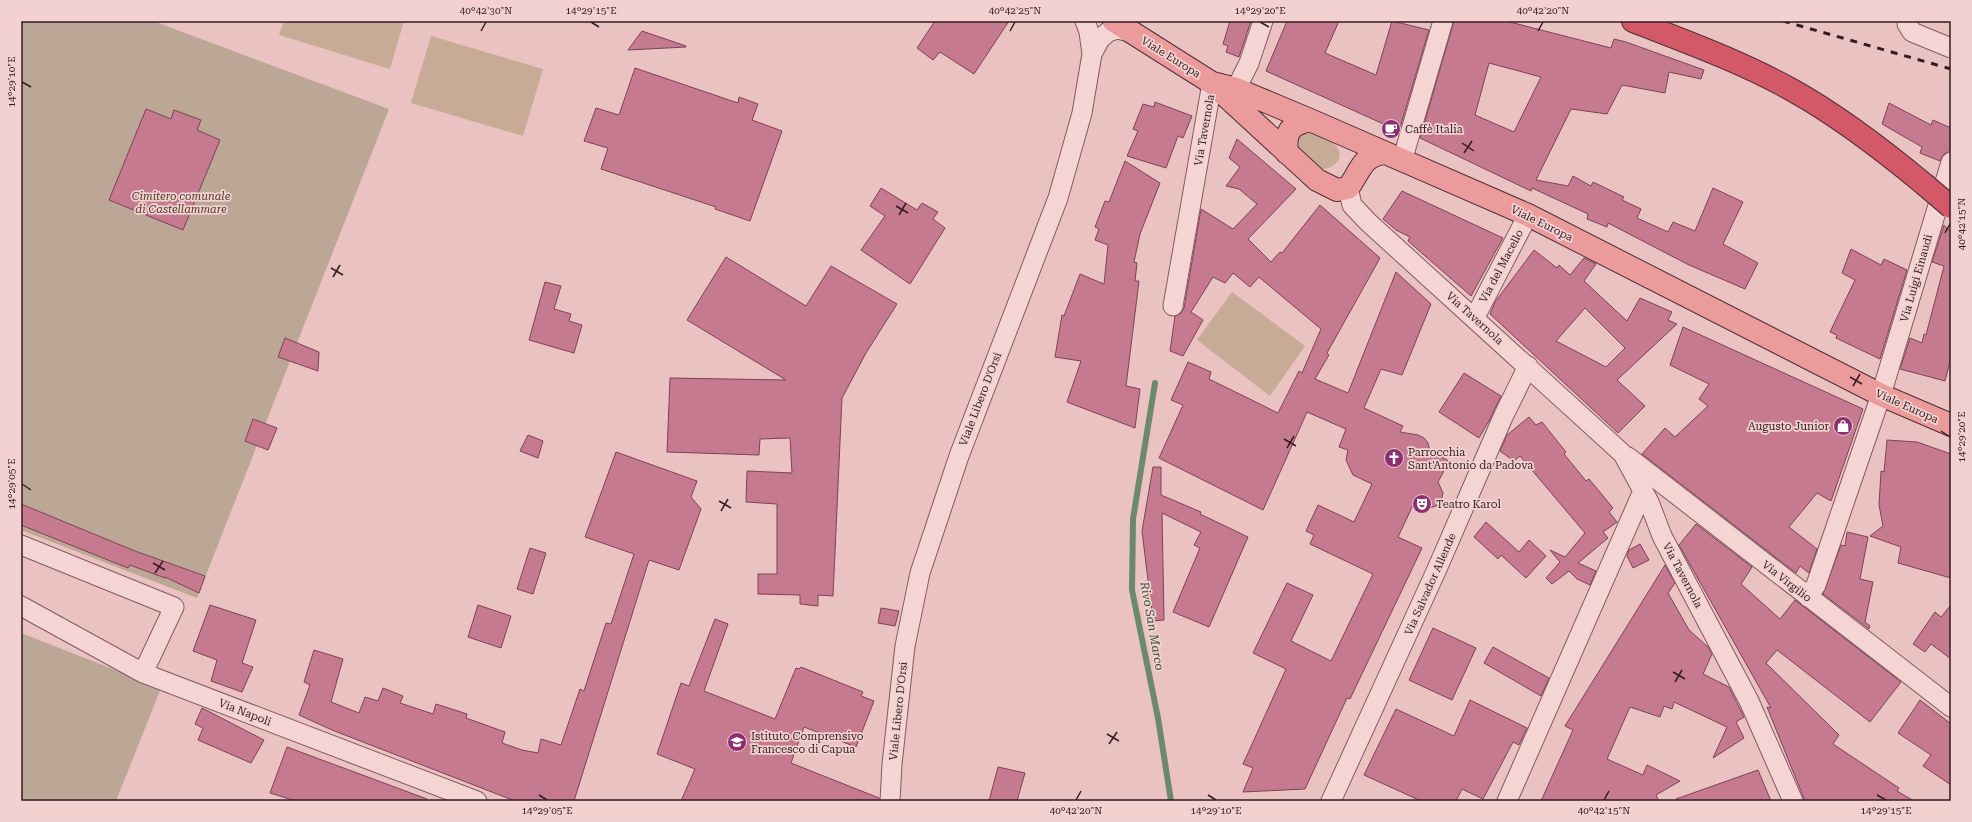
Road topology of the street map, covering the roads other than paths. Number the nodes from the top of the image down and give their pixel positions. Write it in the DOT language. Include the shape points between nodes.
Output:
graph roads {
  1 [pos="1086,21"];
  2 [pos="1263,21"];
  3 [pos="1444,21"];
  4 [pos="1633,21"];
  5 [pos="1907,21"];
  6 [pos="1122,26"];
  7 [pos="1951,48"];
  8 [pos="1092,54"];
  9 [pos="1212,83"];
  10 [pos="1236,90"];
  11 [pos="1310,120"];
  12 [pos="1287,153"];
  13 [pos="1384,158"];
  14 [pos="1951,162"];
  15 [pos="1348,188"];
  16 [pos="1951,207"];
  17 [pos="1528,215"];
  18 [pos="1173,306"];
  19 [pos="1474,317"];
  20 [pos="1528,366"];
  21 [pos="1882,395"];
  22 [pos="1951,426"];
  23 [pos="1623,454"];
  24 [pos="1643,491"];
  25 [pos="21,546"];
  26 [pos="1808,597"];
  27 [pos="21,606"];
  28 [pos="144,673"];
  29 [pos="1951,707"];
  30 [pos="477,801"];
  31 [pos="890,801"];
  32 [pos="1331,801"];
  33 [pos="1507,801"];
  34 [pos="1793,801"];
  1 -- 8 [label="street"];
  2 -- 10 [label="street" via="1249,63"];
  3 -- 13 [label="street"];
  4 -- 16 [label="highway, bridge" via="1730,60 1793,90 1887,153"];
  5 -- 7 [label="street" via="1912,32"];
  6 -- 8 [label="street, Viale Libero D'Orsi" via="1108,32"];
  6 -- 9 [label="main road, Viale Europa"];
  8 -- 31 [label="street, Viale Libero D'Orsi" via="1082,113 1058,198 959,456 920,573 905,646"];
  9 -- 10 [label="main road, Viale Europa"];
  9 -- 12 [label="main road, Via Tavernola"];
  9 -- 18 [label="street, Via Tavernola"];
  10 -- 11 [label="main road, Viale Europa"];
  11 -- 12 [label="main road" via="1298,122 1290,128 1285,140"];
  11 -- 13 [label="main road, Viale Europa" via="1356,141 1364,152"];
  12 -- 15 [label="main road, Via Tavernola" via="1326,186 1337,190"];
  13 -- 15 [label="main road"];
  13 -- 17 [label="main road, Viale Europa"];
  14 -- 21 [label="street, Via Luigi Einaudi"];
  15 -- 19 [label="street, Via Tavernola" via="1352,205 1368,222"];
  17 -- 19 [label="street, Via del Macello"];
  17 -- 21 [label="main road, Viale Europa"];
  19 -- 20 [label="street, Via Tavernola"];
  20 -- 23 [label="street, Via Tavernola"];
  20 -- 32 [label="street, Via Salvador Allende"];
  21 -- 22 [label="main road, Viale Europa"];
  21 -- 26 [label="street, Via Luigi Einaudi" via="1816,585"];
  23 -- 24 [label="street, Via Tavernola"];
  23 -- 26 [label="street, Via Virgilio"];
  24 -- 33 [label="street"];
  24 -- 34 [label="street, Via Tavernola" via="1662,536 1750,701"];
  25 -- 28 [label="street" via="174,607"];
  26 -- 29 [label="street, Via Virgilio"];
  27 -- 28 [label="street, Via Napoli"];
  28 -- 30 [label="street, Via Napoli"];
}
